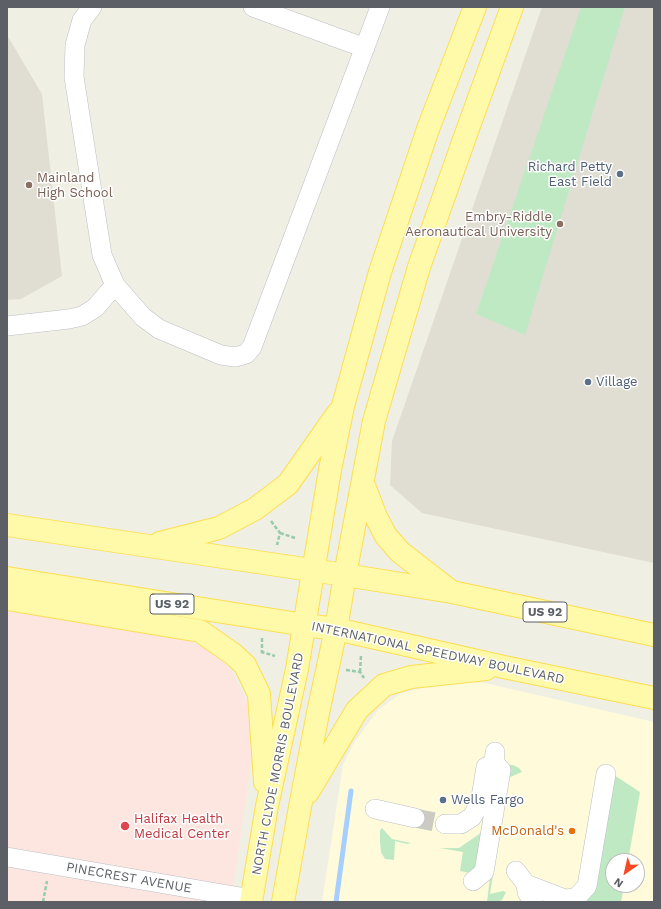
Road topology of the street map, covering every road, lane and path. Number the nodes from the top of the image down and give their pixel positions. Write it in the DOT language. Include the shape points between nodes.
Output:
graph roads {
  1 [pos="92,7"];
  2 [pos="253,7"];
  3 [pos="380,7"];
  4 [pos="475,7"];
  5 [pos="512,7"];
  6 [pos="365,48"];
  7 [pos="115,285"];
  8 [pos="7,326"];
  9 [pos="343,406"];
  10 [pos="364,473"];
  11 [pos="271,521"];
  12 [pos="7,525"];
  13 [pos="280,533"];
  14 [pos="294,538"];
  15 [pos="149,546"];
  16 [pos="277,548"];
  17 [pos="313,570"];
  18 [pos="345,575"];
  19 [pos="7,578"];
  20 [pos="452,592"];
  21 [pos="7,599"];
  22 [pos="305,625"];
  23 [pos="336,630"];
  24 [pos="654,635"];
  25 [pos="262,638"];
  26 [pos="262,652"];
  27 [pos="258,655"];
  28 [pos="275,656"];
  29 [pos="361,656"];
  30 [pos="504,667"];
  31 [pos="342,669"];
  32 [pos="360,672"];
  33 [pos="366,682"];
  34 [pos="654,698"];
  35 [pos="606,774"];
  36 [pos="267,806"];
  37 [pos="300,806"];
  38 [pos="374,809"];
  39 [pos="415,818"];
  40 [pos="445,824"];
  41 [pos="14,858"];
  42 [pos="473,881"];
  43 [pos="252,900"];
  44 [pos="573,900"];
  45 [pos="283,902"];
  46 [pos="533,902"];
  1 -- 7 [label="street" via="82,20 75,45 74,77 102,255"];
  2 -- 6 [label="street"];
  3 -- 6 [label="street"];
  4 -- 9 [label="main road, NORTH CLYDE MORRIS BOULEVARD" via="428,129 380,272"];
  5 -- 10 [label="main road" via="420,267 374,421"];
  6 -- 7 [label="street" via="252,347 246,354 235,357 221,355 159,329 142,317"];
  7 -- 8 [label="street" via="95,308 82,316"];
  9 -- 15 [label="main road" via="288,484 255,509 219,528"];
  9 -- 17 [label="main road, NORTH CLYDE MORRIS BOULEVARD"];
  10 -- 18 [label="main road"];
  10 -- 20 [label="main road" via="363,485 386,536 400,552"];
  11 -- 13 [label="path"];
  12 -- 15 [label="main road, US 92"];
  13 -- 14 [label="path"];
  13 -- 16 [label="path"];
  15 -- 17 [label="main road, US 92"];
  17 -- 18 [label="main road, US 92"];
  17 -- 22 [label="main road, NORTH CLYDE MORRIS BOULEVARD"];
  18 -- 20 [label="main road, US 92"];
  18 -- 23 [label="main road"];
  19 -- 22 [label="main road, INTERNATIONAL SPEEDWAY BOULEVARD / US 92"];
  20 -- 24 [label="main road, US 92"];
  21 -- 36 [label="main road" via="200,631 233,654 245,665 259,694"];
  22 -- 23 [label="main road, INTERNATIONAL SPEEDWAY BOULEVARD / US 92"];
  22 -- 36 [label="main road, NORTH CLYDE MORRIS BOULEVARD"];
  23 -- 30 [label="main road, INTERNATIONAL SPEEDWAY BOULEVARD / US 92"];
  23 -- 37 [label="main road"];
  25 -- 26 [label="path"];
  26 -- 27 [label="path"];
  26 -- 28 [label="path"];
  29 -- 32 [label="path"];
  30 -- 34 [label="main road, INTERNATIONAL SPEEDWAY BOULEVARD / US 92"];
  30 -- 37 [label="main road" via="411,677 384,686 357,710"];
  31 -- 32 [label="path"];
  32 -- 33 [label="path"];
  35 -- 44 [label="street" via="587,886"];
  36 -- 43 [label="main road, NORTH CLYDE MORRIS BOULEVARD"];
  37 -- 45 [label="main road"];
  38 -- 39 [label="street"];
  40 -- 42 [label="street" via="461,824 472,817 480,803 486,767 495,758 501,770 484,872"];
  41 -- 43 [label="street, PINECREST AVENUE"];
  44 -- 46 [label="street" via="521,877"];
}
